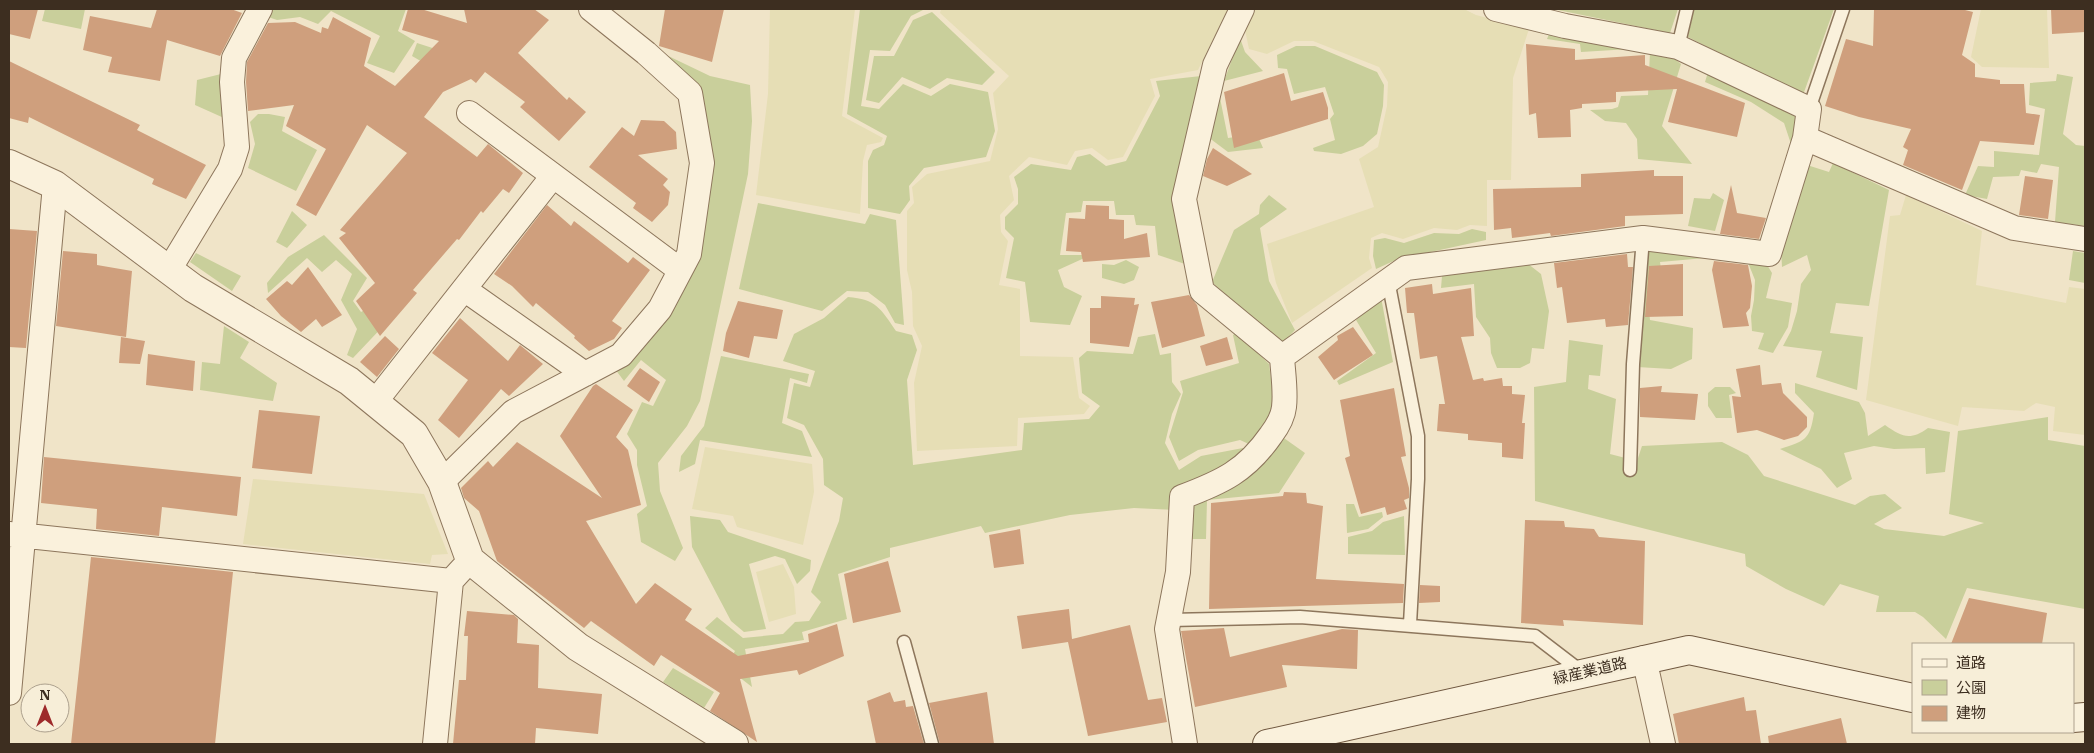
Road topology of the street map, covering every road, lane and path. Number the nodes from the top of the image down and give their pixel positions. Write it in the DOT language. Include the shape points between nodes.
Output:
graph roads {
  1 [pos="260,9"];
  2 [pos="590,9"];
  3 [pos="1242,9"];
  4 [pos="1496,9"];
  5 [pos="1688,9"];
  6 [pos="1843,9"];
  7 [pos="1678,48"];
  8 [pos="1809,109"];
  9 [pos="469,113"];
  10 [pos="1805,138"];
  11 [pos="9,164"];
  12 [pos="553,176"];
  13 [pos="56,185"];
  14 [pos="1643,238"];
  15 [pos="2085,239"];
  16 [pos="169,270"];
  17 [pos="680,270"];
  18 [pos="1388,280"];
  19 [pos="464,289"];
  20 [pos="1282,358"];
  21 [pos="585,374"];
  22 [pos="375,402"];
  23 [pos="1630,470"];
  24 [pos="442,482"];
  25 [pos="16,535"];
  26 [pos="470,560"];
  27 [pos="451,581"];
  28 [pos="1170,620"];
  29 [pos="1410,624"];
  30 [pos="904,642"];
  31 [pos="1644,658"];
  32 [pos="1583,672"];
  33 [pos="9,693"];
  34 [pos="1912,698"];
  35 [pos="436,744"];
  36 [pos="734,744"];
  37 [pos="932,744"];
  38 [pos="1185,744"];
  39 [pos="1267,744"];
  40 [pos="1663,744"];
  1 -- 16 [label="street" via="234,58 232,82 237,147 230,169"];
  2 -- 17 [label="street" via="690,93 702,163 688,254"];
  3 -- 20 [label="street" via="1215,65 1184,199 1202,291"];
  4 -- 7 [label="street"];
  5 -- 7 [label="lane"];
  6 -- 8 [label="lane"];
  7 -- 8 [label="street"];
  8 -- 10 [label="street"];
  9 -- 12 [label="street"];
  10 -- 14 [label="street" via="1769,254"];
  10 -- 15 [label="street" via="2014,228"];
  11 -- 13 [label="street"];
  12 -- 17 [label="street"];
  12 -- 19 [label="street"];
  13 -- 16 [label="street"];
  13 -- 25 [label="street"];
  14 -- 18 [label="street" via="1406,268"];
  14 -- 23 [label="lane" via="1633,364"];
  16 -- 22 [label="street" via="193,288 349,381"];
  17 -- 21 [label="street" via="660,309 621,355"];
  18 -- 20 [label="street"];
  18 -- 29 [label="lane" via="1418,436"];
  19 -- 21 [label="street"];
  19 -- 22 [label="street"];
  20 -- 28 [label="street" via="1284,408 1278,426 1258,454 1215,485 1182,497 1178,572"];
  21 -- 24 [label="street" via="513,412"];
  22 -- 24 [label="street" via="414,434"];
  24 -- 26 [label="street"];
  25 -- 27 [label="street"];
  25 -- 33 [label="street"];
  26 -- 27 [label="street"];
  26 -- 36 [label="street" via="578,647"];
  27 -- 35 [label="street"];
  28 -- 29 [label="lane" via="1300,617"];
  28 -- 38 [label="street" via="1167,629"];
  29 -- 32 [label="lane" via="1535,636"];
  30 -- 37 [label="lane"];
  31 -- 32 [label="street, 緑産業道路"];
  31 -- 34 [label="street, 緑産業道路" via="1689,650"];
  31 -- 40 [label="street"];
  32 -- 39 [label="street, 緑産業道路"];
}
